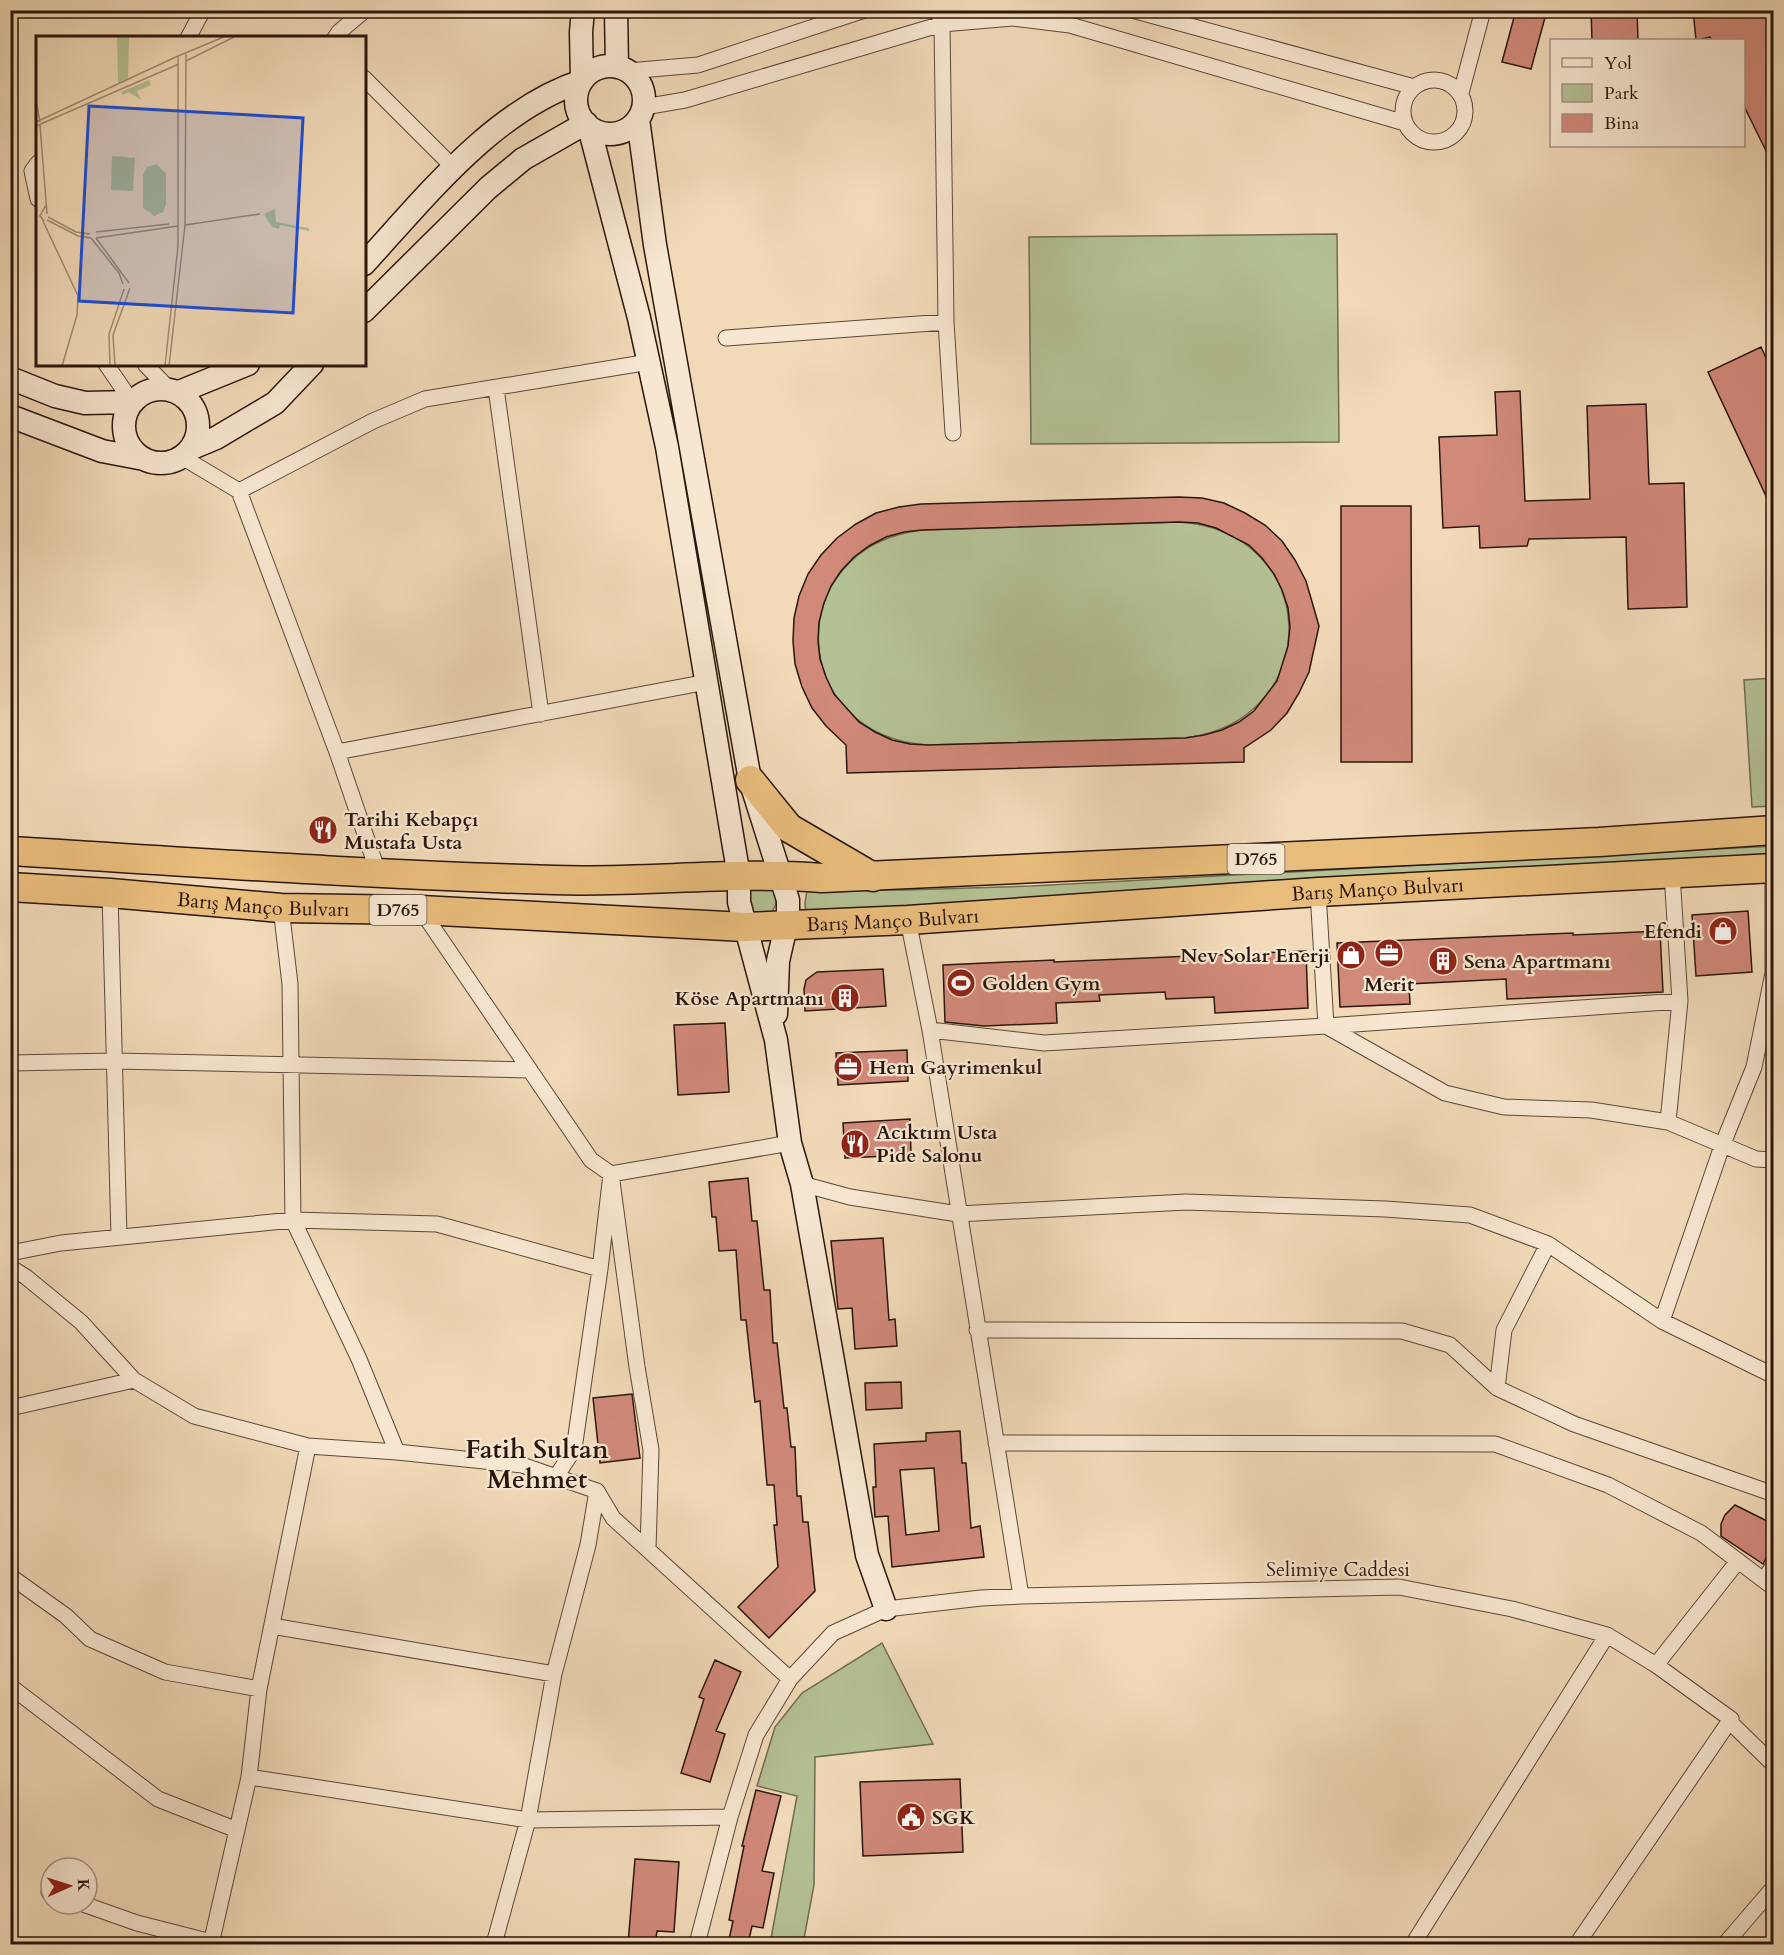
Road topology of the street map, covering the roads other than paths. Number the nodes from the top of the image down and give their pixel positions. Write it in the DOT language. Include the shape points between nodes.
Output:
graph roads {
  1 [pos="203,10"];
  2 [pos="365,10"];
  3 [pos="584,10"];
  4 [pos="616,10"];
  5 [pos="865,10"];
  6 [pos="1132,10"];
  7 [pos="1483,10"];
  8 [pos="940,17"];
  9 [pos="189,36"];
  10 [pos="336,36"];
  11 [pos="623,69"];
  12 [pos="366,80"];
  13 [pos="582,81"];
  14 [pos="1414,87"];
  15 [pos="1461,93"];
  16 [pos="641,113"];
  17 [pos="1405,123"];
  18 [pos="588,125"];
  19 [pos="36,166"];
  20 [pos="454,168"];
  21 [pos="36,190"];
  22 [pos="366,262"];
  23 [pos="366,309"];
  24 [pos="946,322"];
  25 [pos="726,338"];
  26 [pos="649,362"];
  27 [pos="107,366"];
  28 [pos="147,366"];
  29 [pos="243,366"];
  30 [pos="310,366"];
  31 [pos="10,378"];
  32 [pos="496,388"];
  33 [pos="174,390"];
  34 [pos="132,402"];
  35 [pos="10,416"];
  36 [pos="953,433"];
  37 [pos="187,453"];
  38 [pos="144,459"];
  39 [pos="239,491"];
  40 [pos="707,682"];
  41 [pos="541,714"];
  42 [pos="337,752"];
  43 [pos="750,780"];
  44 [pos="1773,830"];
  45 [pos="10,851"];
  46 [pos="1773,868"];
  47 [pos="378,872"];
  48 [pos="1672,874"];
  49 [pos="780,875"];
  50 [pos="739,876"];
  51 [pos="873,877"];
  52 [pos="10,887"];
  53 [pos="1318,892"];
  54 [pos="110,893"];
  55 [pos="281,908"];
  56 [pos="421,910"];
  57 [pos="908,920"];
  58 [pos="786,925"];
  59 [pos="745,927"];
  60 [pos="1680,1001"];
  61 [pos="1326,1026"];
  62 [pos="930,1030"];
  63 [pos="776,1040"];
  64 [pos="115,1061"];
  65 [pos="10,1063"];
  66 [pos="291,1065"];
  67 [pos="530,1070"];
  68 [pos="1668,1122"];
  69 [pos="790,1143"];
  70 [pos="1722,1146"];
  71 [pos="1773,1160"];
  72 [pos="611,1174"];
  73 [pos="802,1184"];
  74 [pos="958,1214"];
  75 [pos="293,1220"];
  76 [pos="118,1237"];
  77 [pos="1548,1244"];
  78 [pos="10,1253"];
  79 [pos="10,1267"];
  80 [pos="600,1269"];
  81 [pos="1662,1321"];
  82 [pos="977,1330"];
  83 [pos="1773,1376"];
  84 [pos="134,1380"];
  85 [pos="1497,1388"];
  86 [pos="10,1408"];
  87 [pos="996,1443"];
  88 [pos="308,1446"];
  89 [pos="397,1452"];
  90 [pos="556,1477"];
  91 [pos="597,1491"];
  92 [pos="1773,1494"];
  93 [pos="648,1549"];
  94 [pos="1738,1561"];
  95 [pos="1773,1565"];
  96 [pos="10,1576"];
  97 [pos="1768,1583"];
  98 [pos="1021,1596"];
  99 [pos="886,1609"];
  100 [pos="272,1626"];
  101 [pos="1607,1635"];
  102 [pos="1656,1665"];
  103 [pos="554,1674"];
  104 [pos="790,1678"];
  105 [pos="10,1686"];
  106 [pos="258,1689"];
  107 [pos="1731,1719"];
  108 [pos="1773,1765"];
  109 [pos="249,1777"];
  110 [pos="730,1817"];
  111 [pos="528,1820"];
  112 [pos="237,1830"];
  113 [pos="1773,1887"];
  114 [pos="99,1910"];
  115 [pos="214,1944"];
  116 [pos="494,1944"];
  117 [pos="697,1944"];
  118 [pos="1413,1944"];
  119 [pos="1576,1944"];
  120 [pos="1725,1944"];
  1 -- 9 [label="street"];
  2 -- 10 [label="street"];
  3 -- 13 [label="street"];
  4 -- 11 [label="street"];
  5 -- 11 [label="street" via="698,65"];
  6 -- 14 [label="street"];
  7 -- 15 [label="street"];
  8 -- 16 [label="street"];
  8 -- 17 [label="street" via="1013,18 1070,25"];
  8 -- 24 [label="street"];
  11 -- 13 [label="street" via="598,69"];
  11 -- 16 [label="street" via="638,80 644,93"];
  12 -- 20 [label="street"];
  13 -- 18 [label="street" via="577,100 579,112"];
  13 -- 20 [label="street" via="532,104"];
  14 -- 15 [label="street" via="1426,80 1439,80"];
  14 -- 17 [label="street" via="1402,110"];
  15 -- 17 [label="street" via="1465,119 1460,131 1449,139 1437,143 1424,141 1412,134"];
  16 -- 18 [label="street" via="632,126 615,133 606,134"];
  16 -- 43 [label="street" via="655,245"];
  18 -- 23 [label="street" via="524,159 488,188"];
  18 -- 26 [label="street"];
  19 -- 21 [label="street" via="32,171"];
  20 -- 22 [label="street"];
  24 -- 25 [label="street"];
  24 -- 36 [label="street"];
  26 -- 32 [label="street"];
  26 -- 40 [label="street"];
  27 -- 34 [label="street"];
  28 -- 33 [label="street"];
  29 -- 33 [label="street"];
  30 -- 37 [label="street" via="275,403"];
  31 -- 34 [label="street" via="85,403"];
  32 -- 39 [label="street" via="425,399 373,421"];
  32 -- 41 [label="street"];
  33 -- 34 [label="street" via="155,388"];
  33 -- 37 [label="street" via="191,403 198,417 198,433"];
  34 -- 38 [label="street" via="124,427 127,440"];
  35 -- 38 [label="street" via="102,451"];
  37 -- 38 [label="street" via="164,463"];
  37 -- 39 [label="street"];
  39 -- 42 [label="street"];
  40 -- 41 [label="street"];
  40 -- 50 [label="street"];
  41 -- 42 [label="street"];
  42 -- 47 [label="street"];
  43 -- 49 [label="street"];
  43 -- 51 [label="highway" via="789,828"];
  44 -- 51 [label="highway, Barış Manço Bulvarı / D765"];
  45 -- 47 [label="highway, Barış Manço Bulvarı / D765"];
  46 -- 48 [label="highway, Barış Manço Bulvarı / D765"];
  46 -- 70 [label="street" via="1773,973 1754,1067"];
  47 -- 50 [label="highway, Barış Manço Bulvarı / D765" via="557,881"];
  48 -- 53 [label="highway, Barış Manço Bulvarı / D765"];
  48 -- 60 [label="street"];
  49 -- 50 [label="highway, Barış Manço Bulvarı / D765"];
  49 -- 51 [label="highway, Barış Manço Bulvarı / D765"];
  49 -- 58 [label="street" via="789,900"];
  50 -- 59 [label="street" via="739,902"];
  52 -- 54 [label="highway, Barış Manço Bulvarı / D765"];
  53 -- 57 [label="highway, Barış Manço Bulvarı / D765"];
  53 -- 61 [label="street"];
  54 -- 55 [label="highway, Barış Manço Bulvarı / D765"];
  54 -- 64 [label="street"];
  55 -- 56 [label="highway, Barış Manço Bulvarı / D765"];
  55 -- 66 [label="street" via="290,984"];
  56 -- 59 [label="highway, Barış Manço Bulvarı / D765"];
  56 -- 67 [label="street"];
  57 -- 58 [label="highway, Barış Manço Bulvarı / D765"];
  57 -- 62 [label="street"];
  58 -- 59 [label="highway, Barış Manço Bulvarı / D765"];
  58 -- 63 [label="street" via="778,961"];
  59 -- 63 [label="street"];
  60 -- 61 [label="street"];
  60 -- 68 [label="street"];
  61 -- 62 [label="street" via="1044,1043"];
  61 -- 68 [label="street" via="1445,1094 1504,1107 1591,1110"];
  62 -- 74 [label="street"];
  63 -- 69 [label="street"];
  64 -- 65 [label="street"];
  64 -- 66 [label="street"];
  64 -- 76 [label="street"];
  66 -- 67 [label="street"];
  66 -- 75 [label="street"];
  67 -- 72 [label="street" via="591,1160"];
  68 -- 70 [label="street"];
  69 -- 72 [label="street"];
  69 -- 73 [label="street"];
  70 -- 71 [label="street" via="1756,1160"];
  70 -- 81 [label="street"];
  72 -- 80 [label="street"];
  72 -- 93 [label="street" via="651,1450"];
  73 -- 74 [label="street" via="850,1197"];
  73 -- 99 [label="street" via="867,1555"];
  74 -- 77 [label="street" via="1186,1202 1385,1209 1470,1215"];
  74 -- 82 [label="street"];
  75 -- 76 [label="street"];
  75 -- 80 [label="street" via="437,1224"];
  75 -- 89 [label="street" via="359,1359"];
  76 -- 78 [label="street"];
  77 -- 81 [label="street"];
  77 -- 85 [label="street" via="1504,1330"];
  79 -- 84 [label="street" via="81,1322"];
  80 -- 90 [label="street" via="574,1449"];
  81 -- 83 [label="street"];
  82 -- 85 [label="street" via="1402,1331 1450,1345"];
  82 -- 87 [label="street"];
  84 -- 86 [label="street"];
  84 -- 88 [label="street" via="194,1416"];
  85 -- 92 [label="street" via="1574,1424"];
  87 -- 94 [label="street" via="1495,1444 1608,1485 1701,1533"];
  87 -- 98 [label="street"];
  88 -- 89 [label="street"];
  88 -- 100 [label="street"];
  89 -- 90 [label="street" via="522,1466"];
  90 -- 91 [label="street"];
  91 -- 93 [label="street" via="613,1518"];
  91 -- 103 [label="street" via="588,1545"];
  93 -- 104 [label="street"];
  94 -- 97 [label="street"];
  94 -- 102 [label="street"];
  95 -- 97 [label="street"];
  96 -- 106 [label="street" via="66,1616 90,1639 165,1672"];
  98 -- 99 [label="street, Selimiye Caddesi"];
  98 -- 101 [label="street, Selimiye Caddesi" via="1400,1587 1512,1609"];
  99 -- 104 [label="street, Selimiye Caddesi" via="832,1633"];
  100 -- 103 [label="street"];
  100 -- 106 [label="street"];
  101 -- 102 [label="street, Selimiye Caddesi"];
  101 -- 118 [label="street"];
  102 -- 107 [label="street, Selimiye Caddesi"];
  103 -- 111 [label="street"];
  104 -- 110 [label="street, Selimiye Caddesi" via="756,1735"];
  105 -- 112 [label="street" via="158,1799"];
  106 -- 109 [label="street"];
  107 -- 108 [label="street, Selimiye Caddesi"];
  107 -- 119 [label="street"];
  109 -- 111 [label="street"];
  109 -- 112 [label="street"];
  110 -- 111 [label="street"];
  110 -- 117 [label="street, Selimiye Caddesi"];
  111 -- 116 [label="street"];
  112 -- 115 [label="street"];
  113 -- 120 [label="street"];
  114 -- 115 [label="street"];
}
